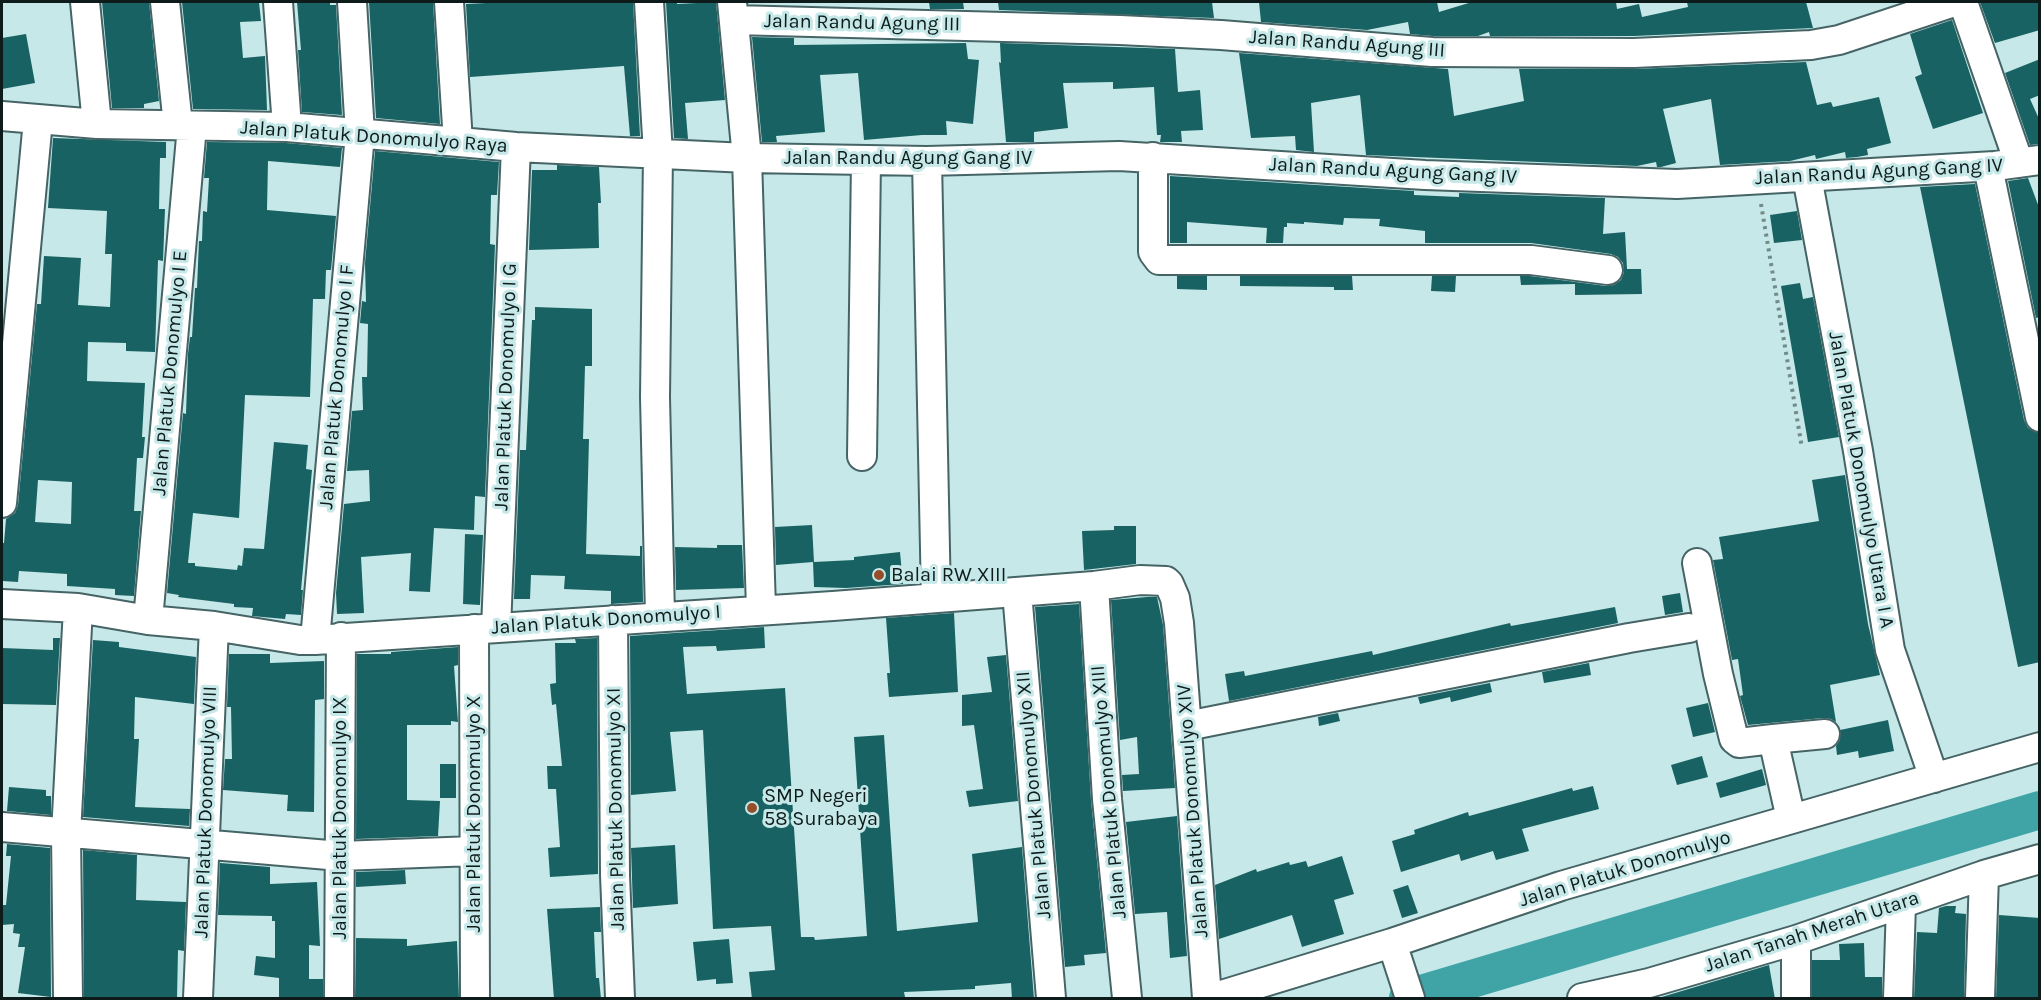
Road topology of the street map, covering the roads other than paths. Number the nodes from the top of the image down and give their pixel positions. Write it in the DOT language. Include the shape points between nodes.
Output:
graph roads {
  1 [pos="86,2"];
  2 [pos="165,2"];
  3 [pos="278,2"];
  4 [pos="352,2"];
  5 [pos="449,2"];
  6 [pos="649,2"];
  7 [pos="1954,2"];
  8 [pos="1963,2"];
  9 [pos="733,11"];
  10 [pos="2,116"];
  11 [pos="38,120"];
  12 [pos="97,124"];
  13 [pos="185,125"];
  14 [pos="288,127"];
  15 [pos="360,134"];
  16 [pos="458,142"];
  17 [pos="516,147"];
  18 [pos="658,154"];
  19 [pos="1153,157"];
  20 [pos="747,158"];
  21 [pos="866,160"];
  22 [pos="927,161"];
  23 [pos="2029,162"];
  24 [pos="1988,166"];
  25 [pos="1807,177"];
  26 [pos="1608,270"];
  27 [pos="2040,417"];
  28 [pos="862,456"];
  29 [pos="2,503"];
  30 [pos="1697,564"];
  31 [pos="1094,586"];
  32 [pos="1017,592"];
  33 [pos="936,598"];
  34 [pos="2,604"];
  35 [pos="78,608"];
  36 [pos="761,609"];
  37 [pos="660,616"];
  38 [pos="148,620"];
  39 [pos="613,620"];
  40 [pos="1179,624"];
  41 [pos="214,626"];
  42 [pos="485,628"];
  43 [pos="1689,628"];
  44 [pos="328,639"];
  45 [pos="1187,726"];
  46 [pos="1825,734"];
  47 [pos="1773,738"];
  48 [pos="2040,747"];
  49 [pos="1934,778"];
  50 [pos="1791,819"];
  51 [pos="2,827"];
  52 [pos="66,834"];
  53 [pos="203,845"];
  54 [pos="474,851"];
  55 [pos="340,856"];
  56 [pos="2040,859"];
  57 [pos="1984,875"];
  58 [pos="1561,886"];
  59 [pos="1901,904"];
  60 [pos="1796,940"];
  61 [pos="1394,950"];
  62 [pos="1649,991"];
  63 [pos="1213,998"];
  64 [pos="68,999"];
  65 [pos="198,999"];
  66 [pos="339,999"];
  67 [pos="475,999"];
  68 [pos="620,999"];
  69 [pos="1051,999"];
  70 [pos="1127,999"];
  71 [pos="1410,999"];
  72 [pos="1582,999"];
  73 [pos="1796,999"];
  74 [pos="1898,999"];
  75 [pos="1980,999"];
  1 -- 12 [label="street"];
  2 -- 13 [label="street, Jalan Platuk Donomulyo I E"];
  3 -- 14 [label="street"];
  4 -- 15 [label="street, Jalan Platuk Donomulyo I F"];
  5 -- 16 [label="street"];
  6 -- 18 [label="street"];
  7 -- 9 [label="street, Jalan Randu Agung III" via="1839,40 1810,45 1634,53 1432,52 1221,35"];
  8 -- 23 [label="street"];
  9 -- 20 [label="street"];
  10 -- 11 [label="street, Jalan Platuk Donomulyo Raya"];
  11 -- 12 [label="street, Jalan Platuk Donomulyo Raya"];
  11 -- 29 [label="street"];
  12 -- 13 [label="street, Jalan Platuk Donomulyo Raya"];
  13 -- 14 [label="street, Jalan Platuk Donomulyo Raya"];
  13 -- 38 [label="street, Jalan Platuk Donomulyo I E"];
  14 -- 15 [label="street, Jalan Platuk Donomulyo Raya"];
  15 -- 16 [label="street, Jalan Platuk Donomulyo Raya"];
  15 -- 44 [label="street, Jalan Platuk Donomulyo I F"];
  16 -- 17 [label="street, Jalan Platuk Donomulyo Raya"];
  17 -- 18 [label="street, Jalan Platuk Donomulyo Raya"];
  17 -- 42 [label="street, Jalan Platuk Donomulyo I G"];
  18 -- 20 [label="street, Jalan Platuk Donomulyo Raya"];
  18 -- 37 [label="street" via="655,397"];
  19 -- 22 [label="street, Jalan Randu Agung Gang IV"];
  19 -- 25 [label="street, Jalan Randu Agung Gang IV" via="1425,175 1677,184"];
  19 -- 26 [label="street" via="1154,252 1159,260 1531,260"];
  20 -- 21 [label="street, Jalan Randu Agung Gang IV"];
  20 -- 36 [label="street"];
  21 -- 22 [label="street, Jalan Randu Agung Gang IV"];
  21 -- 28 [label="street"];
  22 -- 33 [label="street"];
  23 -- 24 [label="street, Jalan Randu Agung Gang IV"];
  24 -- 25 [label="street, Jalan Randu Agung Gang IV"];
  24 -- 27 [label="street"];
  25 -- 49 [label="street, Jalan Platuk Donomulyo Utara I A" via="1890,650"];
  30 -- 47 [label="street" via="1734,739 1739,743"];
  31 -- 32 [label="street, Jalan Platuk Donomulyo I"];
  31 -- 40 [label="street, Jalan Platuk Donomulyo I" via="1166,581 1175,598"];
  31 -- 70 [label="street, Jalan Platuk Donomulyo XIII" via="1107,799"];
  32 -- 33 [label="street, Jalan Platuk Donomulyo I"];
  32 -- 69 [label="street, Jalan Platuk Donomulyo XII"];
  33 -- 36 [label="street, Jalan Platuk Donomulyo I"];
  34 -- 35 [label="street, Jalan Platuk Donomulyo I"];
  35 -- 38 [label="street, Jalan Platuk Donomulyo I"];
  35 -- 52 [label="street"];
  36 -- 37 [label="street, Jalan Platuk Donomulyo I"];
  37 -- 39 [label="street, Jalan Platuk Donomulyo I"];
  38 -- 41 [label="street, Jalan Platuk Donomulyo I"];
  39 -- 42 [label="street, Jalan Platuk Donomulyo I"];
  39 -- 68 [label="street, Jalan Platuk Donomulyo XI"];
  40 -- 45 [label="street, Jalan Platuk Donomulyo XIV"];
  41 -- 44 [label="street, Jalan Platuk Donomulyo I" via="300,640"];
  41 -- 53 [label="street, Jalan Platuk Donomulyo VIII"];
  42 -- 44 [label="street, Jalan Platuk Donomulyo I"];
  42 -- 54 [label="street, Jalan Platuk Donomulyo X"];
  43 -- 45 [label="street"];
  44 -- 55 [label="street, Jalan Platuk Donomulyo IX"];
  45 -- 63 [label="street, Jalan Platuk Donomulyo XIV"];
  46 -- 47 [label="street"];
  47 -- 50 [label="street"];
  48 -- 49 [label="street, Jalan Platuk Donomulyo"];
  49 -- 50 [label="street, Jalan Platuk Donomulyo"];
  50 -- 58 [label="street, Jalan Platuk Donomulyo"];
  51 -- 52 [label="street"];
  52 -- 53 [label="street"];
  52 -- 64 [label="street"];
  53 -- 55 [label="street"];
  53 -- 65 [label="street, Jalan Platuk Donomulyo VIII"];
  54 -- 55 [label="street"];
  54 -- 67 [label="street, Jalan Platuk Donomulyo X"];
  55 -- 66 [label="street, Jalan Platuk Donomulyo IX"];
  56 -- 57 [label="street, Jalan Tanah Merah Utara"];
  57 -- 59 [label="street, Jalan Tanah Merah Utara"];
  57 -- 75 [label="street"];
  58 -- 61 [label="street, Jalan Platuk Donomulyo"];
  58 -- 63 [label="street" via="1535,880 1232,976"];
  59 -- 60 [label="street, Jalan Tanah Merah Utara"];
  59 -- 74 [label="street"];
  60 -- 62 [label="street, Jalan Tanah Merah Utara"];
  60 -- 73 [label="street"];
  61 -- 63 [label="street, Jalan Platuk Donomulyo"];
  61 -- 71 [label="street"];
  62 -- 72 [label="street, Jalan Tanah Merah Utara"];
}
